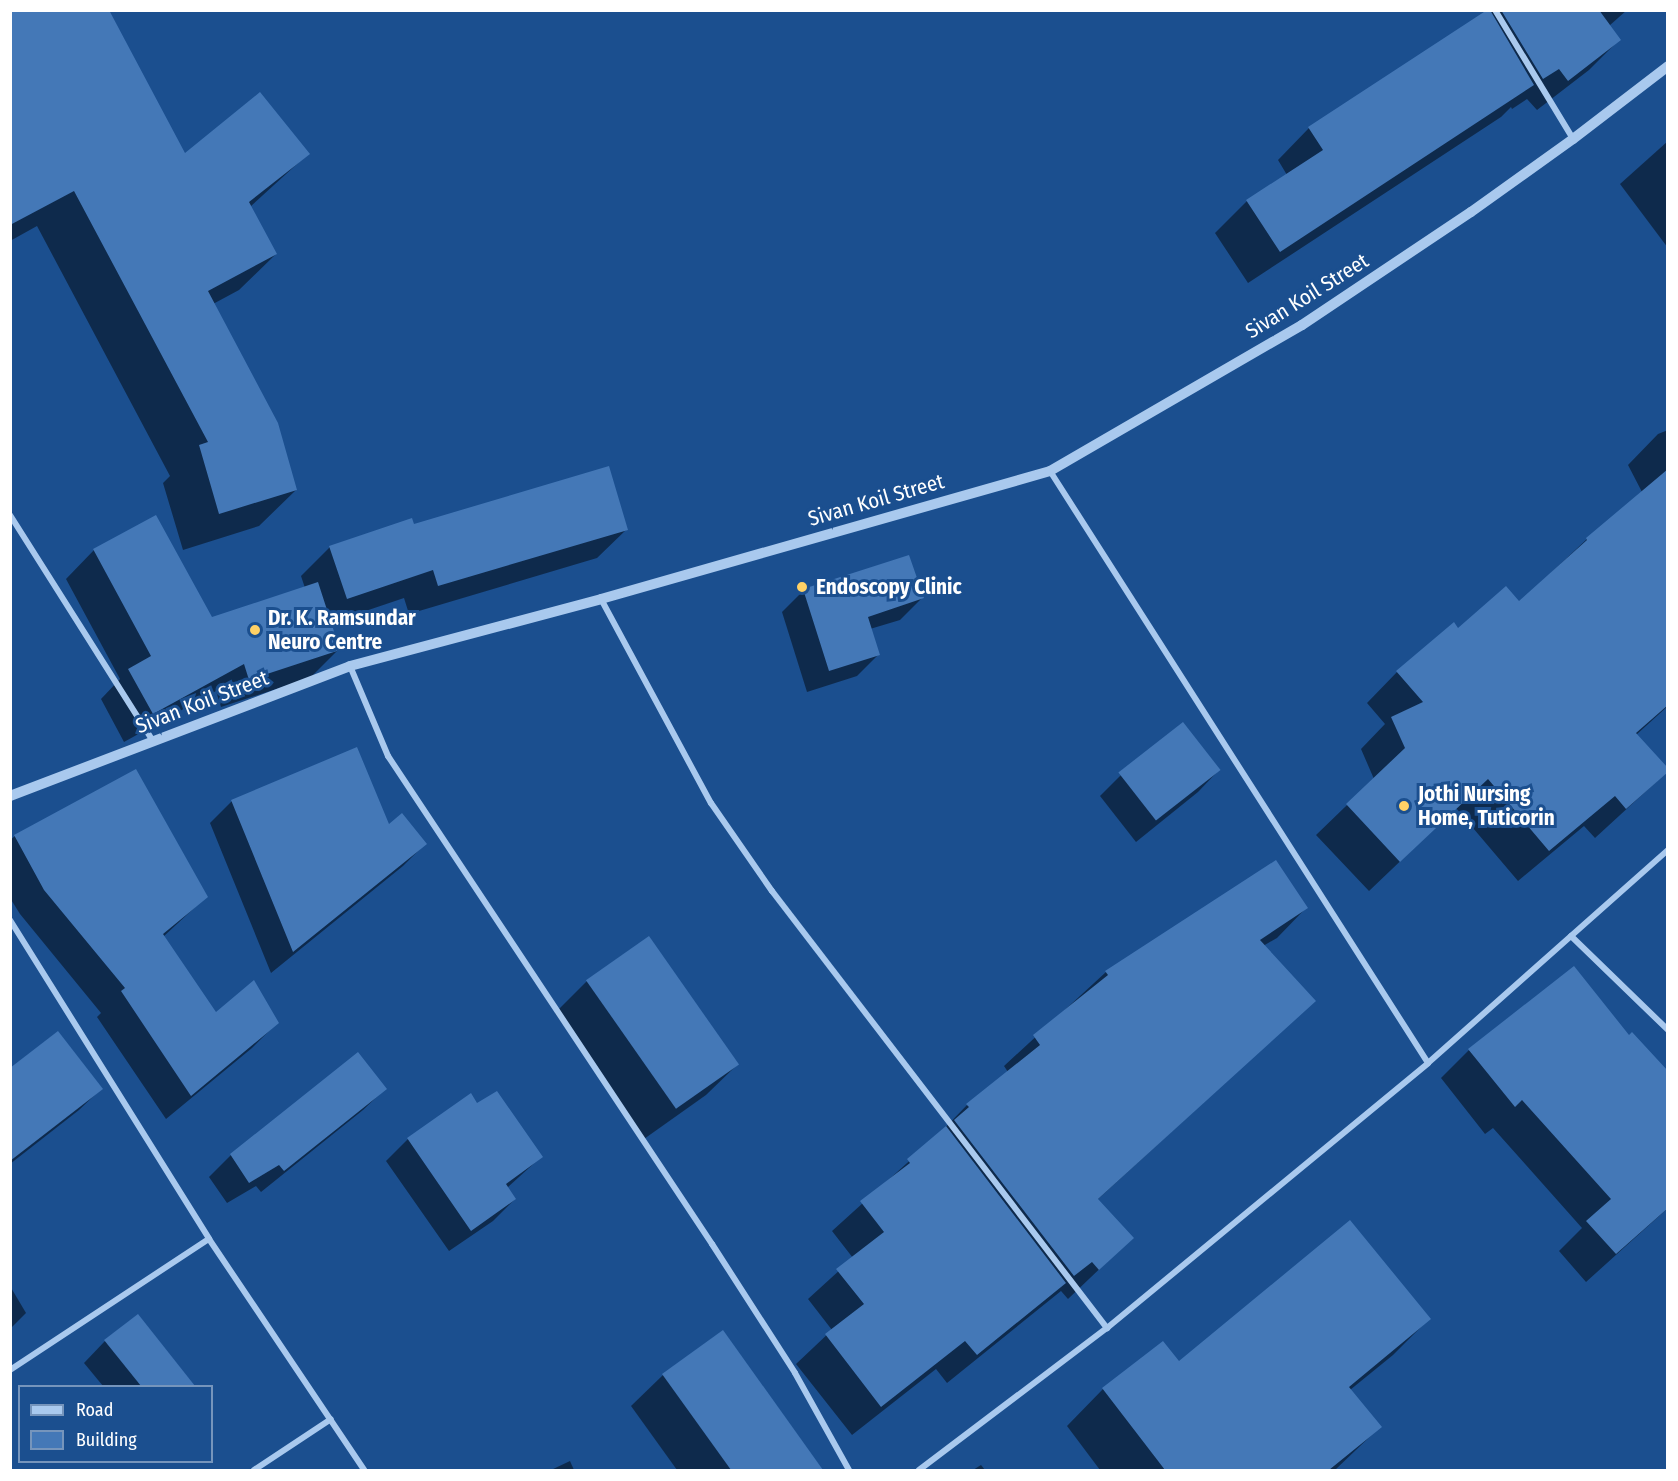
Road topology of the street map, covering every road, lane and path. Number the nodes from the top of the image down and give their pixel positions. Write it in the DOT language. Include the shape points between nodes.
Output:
graph roads {
  1 [pos="1495,10"];
  2 [pos="1668,66"];
  3 [pos="1573,139"];
  4 [pos="1050,471"];
  5 [pos="10,515"];
  6 [pos="601,599"];
  7 [pos="350,666"];
  8 [pos="153,741"];
  9 [pos="10,796"];
  10 [pos="1668,850"];
  11 [pos="10,920"];
  12 [pos="1571,936"];
  13 [pos="1668,1030"];
  14 [pos="1428,1063"];
  15 [pos="209,1239"];
  16 [pos="1107,1329"];
  17 [pos="10,1370"];
  18 [pos="331,1419"];
  19 [pos="254,1470"];
  20 [pos="364,1470"];
  21 [pos="849,1470"];
  22 [pos="919,1470"];
  1 -- 3 [label="street"];
  2 -- 3 [label="street, Sivan Koil Street"];
  3 -- 4 [label="street, Sivan Koil Street" via="1302,325"];
  4 -- 6 [label="street, Sivan Koil Street"];
  4 -- 14 [label="street"];
  5 -- 8 [label="street"];
  6 -- 7 [label="street, Sivan Koil Street"];
  6 -- 16 [label="street" via="711,803 772,891"];
  7 -- 8 [label="street, Sivan Koil Street"];
  7 -- 21 [label="street" via="388,756 738,1284 795,1373"];
  8 -- 9 [label="street, Sivan Koil Street"];
  10 -- 12 [label="street"];
  11 -- 15 [label="street"];
  12 -- 13 [label="street"];
  12 -- 14 [label="street"];
  14 -- 16 [label="street"];
  15 -- 17 [label="street"];
  15 -- 18 [label="street"];
  16 -- 22 [label="street"];
  18 -- 19 [label="street"];
  18 -- 20 [label="street"];
}
